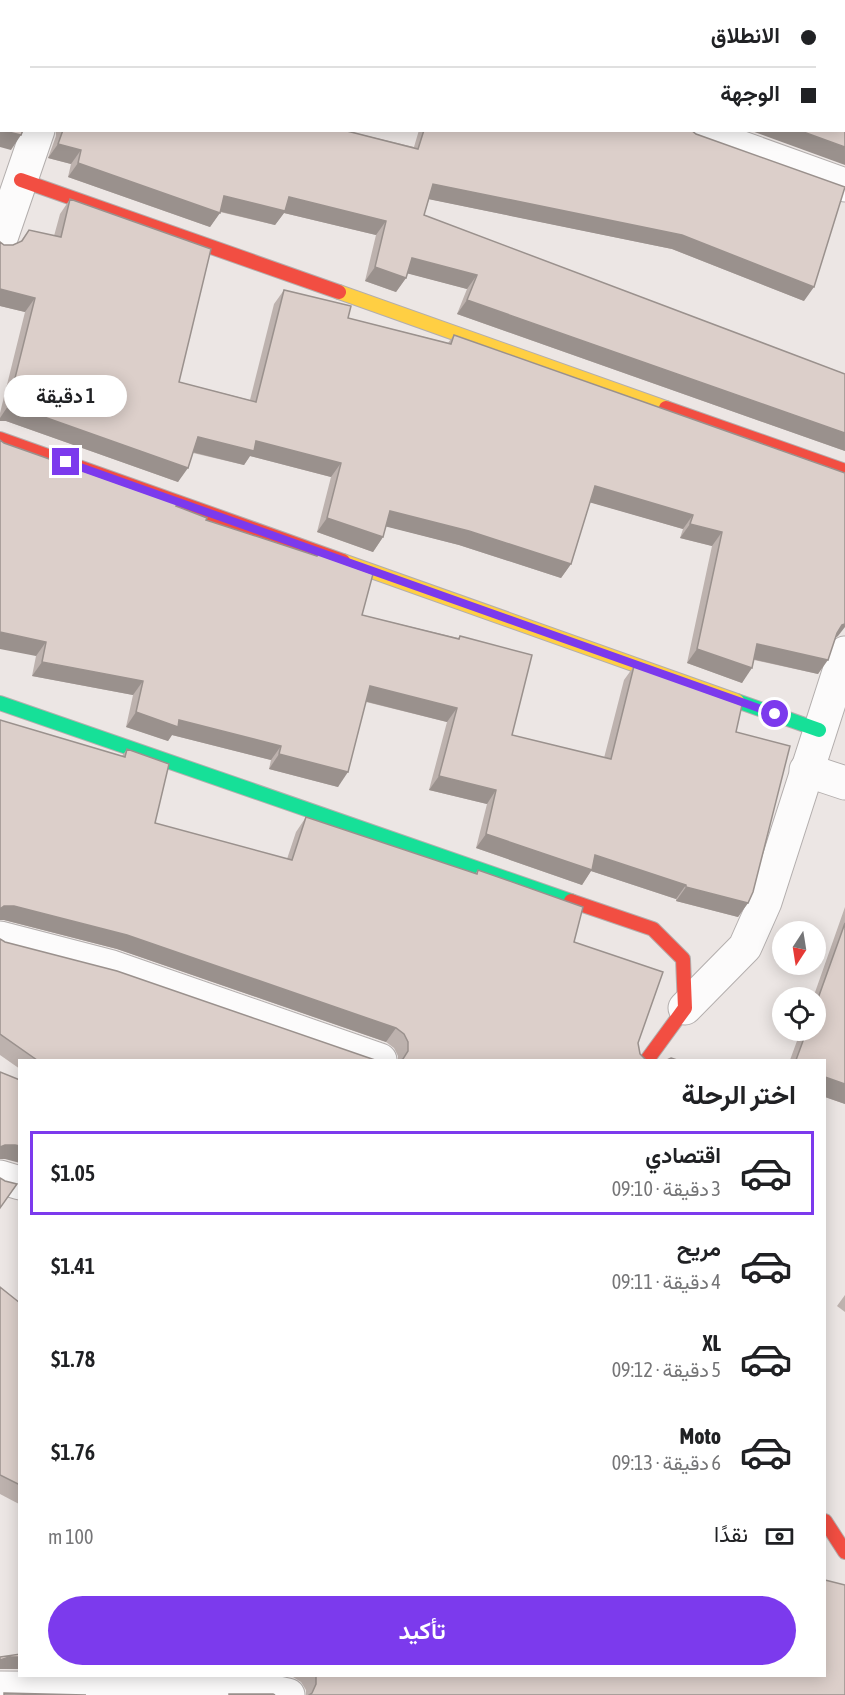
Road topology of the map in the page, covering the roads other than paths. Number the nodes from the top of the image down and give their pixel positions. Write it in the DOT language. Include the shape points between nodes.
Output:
graph roads {
  1 [pos="37,132"];
  2 [pos="698,132"];
  3 [pos="21,180"];
  4 [pos="845,185"];
  5 [pos="0,241"];
  6 [pos="0,439"];
  7 [pos="845,471"];
  8 [pos="845,653"];
  9 [pos="0,703"];
  10 [pos="819,730"];
  11 [pos="806,770"];
  12 [pos="845,783"];
  13 [pos="0,939"];
  14 [pos="686,1008"];
  15 [pos="377,1059"];
  16 [pos="648,1059"];
  17 [pos="0,1177"];
  18 [pos="18,1182"];
  19 [pos="826,1523"];
  20 [pos="826,1542"];
  21 [pos="845,1552"];
  22 [pos="0,1688"];
  23 [pos="288,1695"];
  1 -- 3 [label="street"];
  2 -- 4 [label="street"];
  3 -- 5 [label="street"];
  3 -- 7 [label="street"];
  6 -- 10 [label="street"];
  8 -- 10 [label="street"];
  9 -- 14 [label="street" via="654,929 683,959"];
  10 -- 11 [label="street"];
  11 -- 12 [label="street"];
  11 -- 14 [label="street" via="765,902 745,947"];
  13 -- 15 [label="street" via="112,967"];
  14 -- 16 [label="street"];
  17 -- 18 [label="street"];
  19 -- 21 [label="street"];
  20 -- 21 [label="street"];
  22 -- 23 [label="street" via="264,1690"];
}
